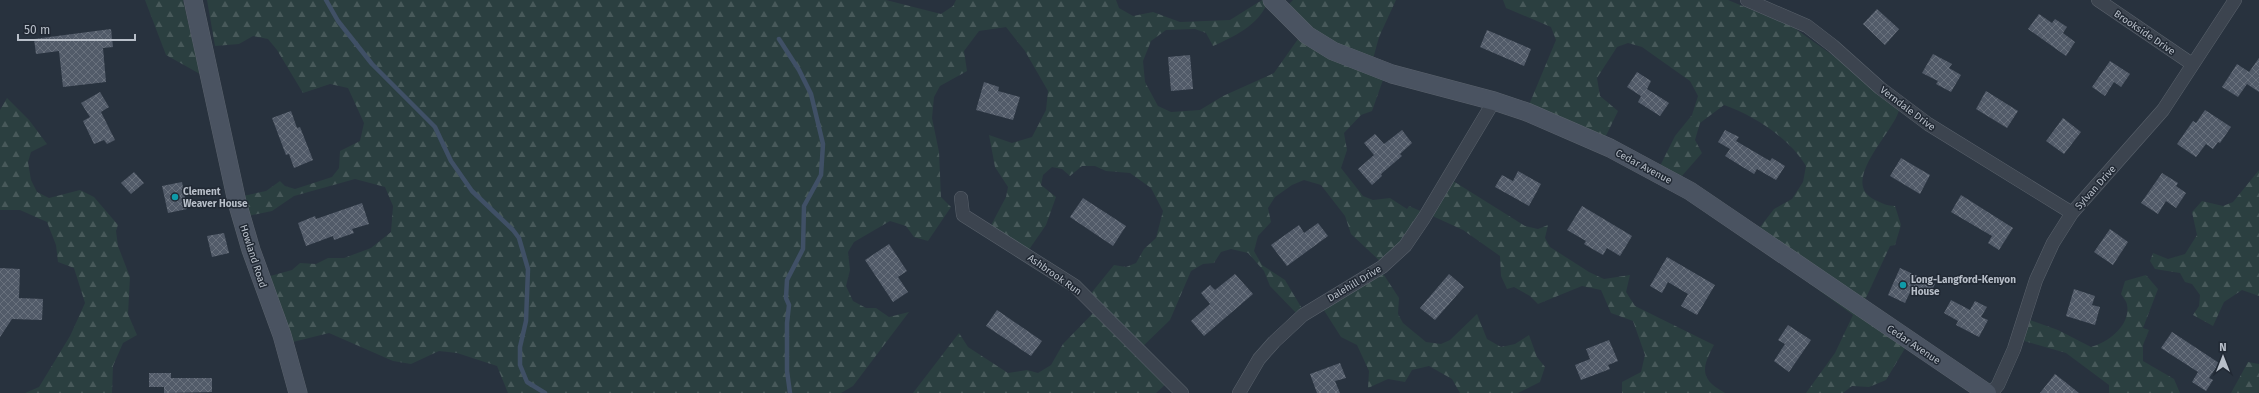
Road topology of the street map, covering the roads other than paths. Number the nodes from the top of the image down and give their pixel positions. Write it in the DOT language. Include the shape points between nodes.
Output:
graph roads {
  1 [pos="193,0"];
  2 [pos="1272,0"];
  3 [pos="1747,0"];
  4 [pos="2098,0"];
  5 [pos="2235,0"];
  6 [pos="2192,64"];
  7 [pos="1494,100"];
  8 [pos="961,198"];
  9 [pos="2072,212"];
  10 [pos="298,393"];
  11 [pos="1182,393"];
  12 [pos="1239,393"];
  13 [pos="1987,393"];
  14 [pos="1991,393"];
  1 -- 10 [label="street, Howland Road" via="237,202 251,250 282,336"];
  2 -- 7 [label="street, Cedar Avenue" via="1307,35 1340,54 1392,74"];
  3 -- 9 [label="street, Verndale Drive" via="1807,26 1880,88 1928,124"];
  4 -- 6 [label="street, Brookside Drive"];
  5 -- 6 [label="street, Sylvan Drive"];
  6 -- 9 [label="street, Sylvan Drive" via="2163,110"];
  7 -- 12 [label="street, Dalehill Drive" via="1424,218 1404,246 1382,267 1297,321 1259,359"];
  7 -- 13 [label="street, Cedar Avenue" via="1610,148 1690,191"];
  8 -- 11 [label="street, Ashbrook Run" via="963,215 1075,286"];
  9 -- 14 [label="street, Sylvan Drive" via="2050,249 2036,280 2014,349 1998,385"];
}
